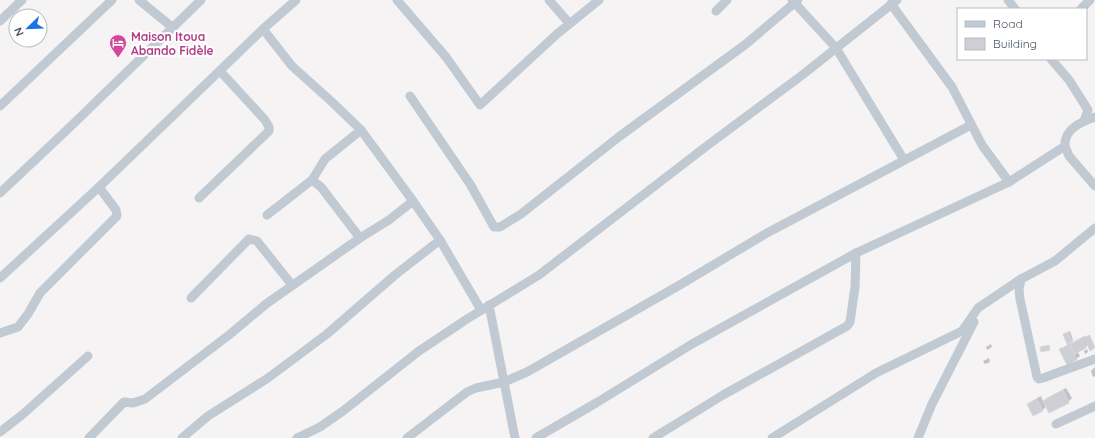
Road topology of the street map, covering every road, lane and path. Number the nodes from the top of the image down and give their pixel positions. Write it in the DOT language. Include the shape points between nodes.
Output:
graph roads {
  1 [pos="22,0"];
  2 [pos="112,0"];
  3 [pos="139,0"];
  4 [pos="201,0"];
  5 [pos="296,0"];
  6 [pos="397,0"];
  7 [pos="549,0"];
  8 [pos="599,0"];
  9 [pos="727,0"];
  10 [pos="1008,0"];
  11 [pos="1090,0"];
  12 [pos="795,1"];
  13 [pos="894,2"];
  14 [pos="1014,8"];
  15 [pos="1083,8"];
  16 [pos="716,11"];
  17 [pos="0,21"];
  18 [pos="569,23"];
  19 [pos="172,28"];
  20 [pos="264,29"];
  21 [pos="836,48"];
  22 [pos="1052,60"];
  23 [pos="220,71"];
  24 [pos="410,96"];
  25 [pos="0,106"];
  26 [pos="1095,117"];
  27 [pos="1084,121"];
  28 [pos="971,125"];
  29 [pos="361,130"];
  30 [pos="1065,146"];
  31 [pos="904,160"];
  32 [pos="312,180"];
  33 [pos="1008,182"];
  34 [pos="99,186"];
  35 [pos="1095,186"];
  36 [pos="0,193"];
  37 [pos="199,198"];
  38 [pos="413,201"];
  39 [pos="267,215"];
  40 [pos="1095,228"];
  41 [pos="360,238"];
  42 [pos="440,240"];
  43 [pos="856,253"];
  44 [pos="0,278"];
  45 [pos="1021,279"];
  46 [pos="292,285"];
  47 [pos="191,298"];
  48 [pos="983,304"];
  49 [pos="485,308"];
  50 [pos="0,333"];
  51 [pos="88,356"];
  52 [pos="1095,359"];
  53 [pos="504,382"];
  54 [pos="1095,406"];
  55 [pos="1056,424"];
  56 [pos="0,432"];
  57 [pos="89,438"];
  58 [pos="182,438"];
  59 [pos="297,438"];
  60 [pos="407,438"];
  61 [pos="515,438"];
  62 [pos="536,438"];
  63 [pos="653,438"];
  64 [pos="772,438"];
  65 [pos="918,438"];
  1 -- 17 [label="street"];
  2 -- 25 [label="street"];
  3 -- 19 [label="street"];
  4 -- 19 [label="street"];
  5 -- 20 [label="street"];
  6 -- 18 [label="street" via="446,57 480,105"];
  7 -- 18 [label="street"];
  8 -- 18 [label="street"];
  9 -- 16 [label="street"];
  10 -- 14 [label="street"];
  11 -- 15 [label="street"];
  12 -- 21 [label="street"];
  12 -- 24 [label="street" via="746,44 620,136 521,214 497,228"];
  13 -- 21 [label="street"];
  13 -- 28 [label="street" via="952,87"];
  19 -- 36 [label="street"];
  20 -- 23 [label="street"];
  20 -- 29 [label="street" via="292,66"];
  21 -- 31 [label="street"];
  21 -- 49 [label="street" via="539,275"];
  22 -- 27 [label="street" via="1069,80 1088,110"];
  23 -- 34 [label="street"];
  23 -- 37 [label="street" via="270,127 269,131"];
  26 -- 27 [label="street"];
  27 -- 30 [label="street" via="1070,131 1065,139"];
  28 -- 31 [label="street"];
  28 -- 33 [label="street"];
  29 -- 32 [label="street" via="325,159"];
  29 -- 38 [label="street"];
  30 -- 33 [label="street"];
  30 -- 35 [label="street" via="1069,156"];
  31 -- 53 [label="street" via="767,233 560,355"];
  32 -- 39 [label="street"];
  32 -- 41 [label="street" via="321,187"];
  33 -- 43 [label="street"];
  34 -- 44 [label="street"];
  34 -- 50 [label="street" via="116,210 117,216 40,293 18,327"];
  38 -- 41 [label="street"];
  38 -- 42 [label="street"];
  40 -- 45 [label="street" via="1055,261"];
  41 -- 46 [label="street"];
  42 -- 49 [label="street"];
  42 -- 58 [label="street" via="327,334 268,378 208,416"];
  43 -- 62 [label="street" via="692,344"];
  43 -- 63 [label="street" via="855,287 848,326 723,395"];
  45 -- 48 [label="street"];
  45 -- 52 [label="street" via="1020,300 1037,377 1043,378"];
  46 -- 47 [label="street" via="257,241 249,239"];
  46 -- 57 [label="street" via="145,399 133,403 124,402"];
  48 -- 64 [label="street" via="958,333 876,373"];
  48 -- 65 [label="street" via="932,404"];
  49 -- 53 [label="street"];
  49 -- 59 [label="street" via="420,351 320,427"];
  51 -- 56 [label="street" via="22,416"];
  53 -- 60 [label="street" via="467,392"];
  53 -- 61 [label="street"];
  54 -- 55 [label="street"];
}
